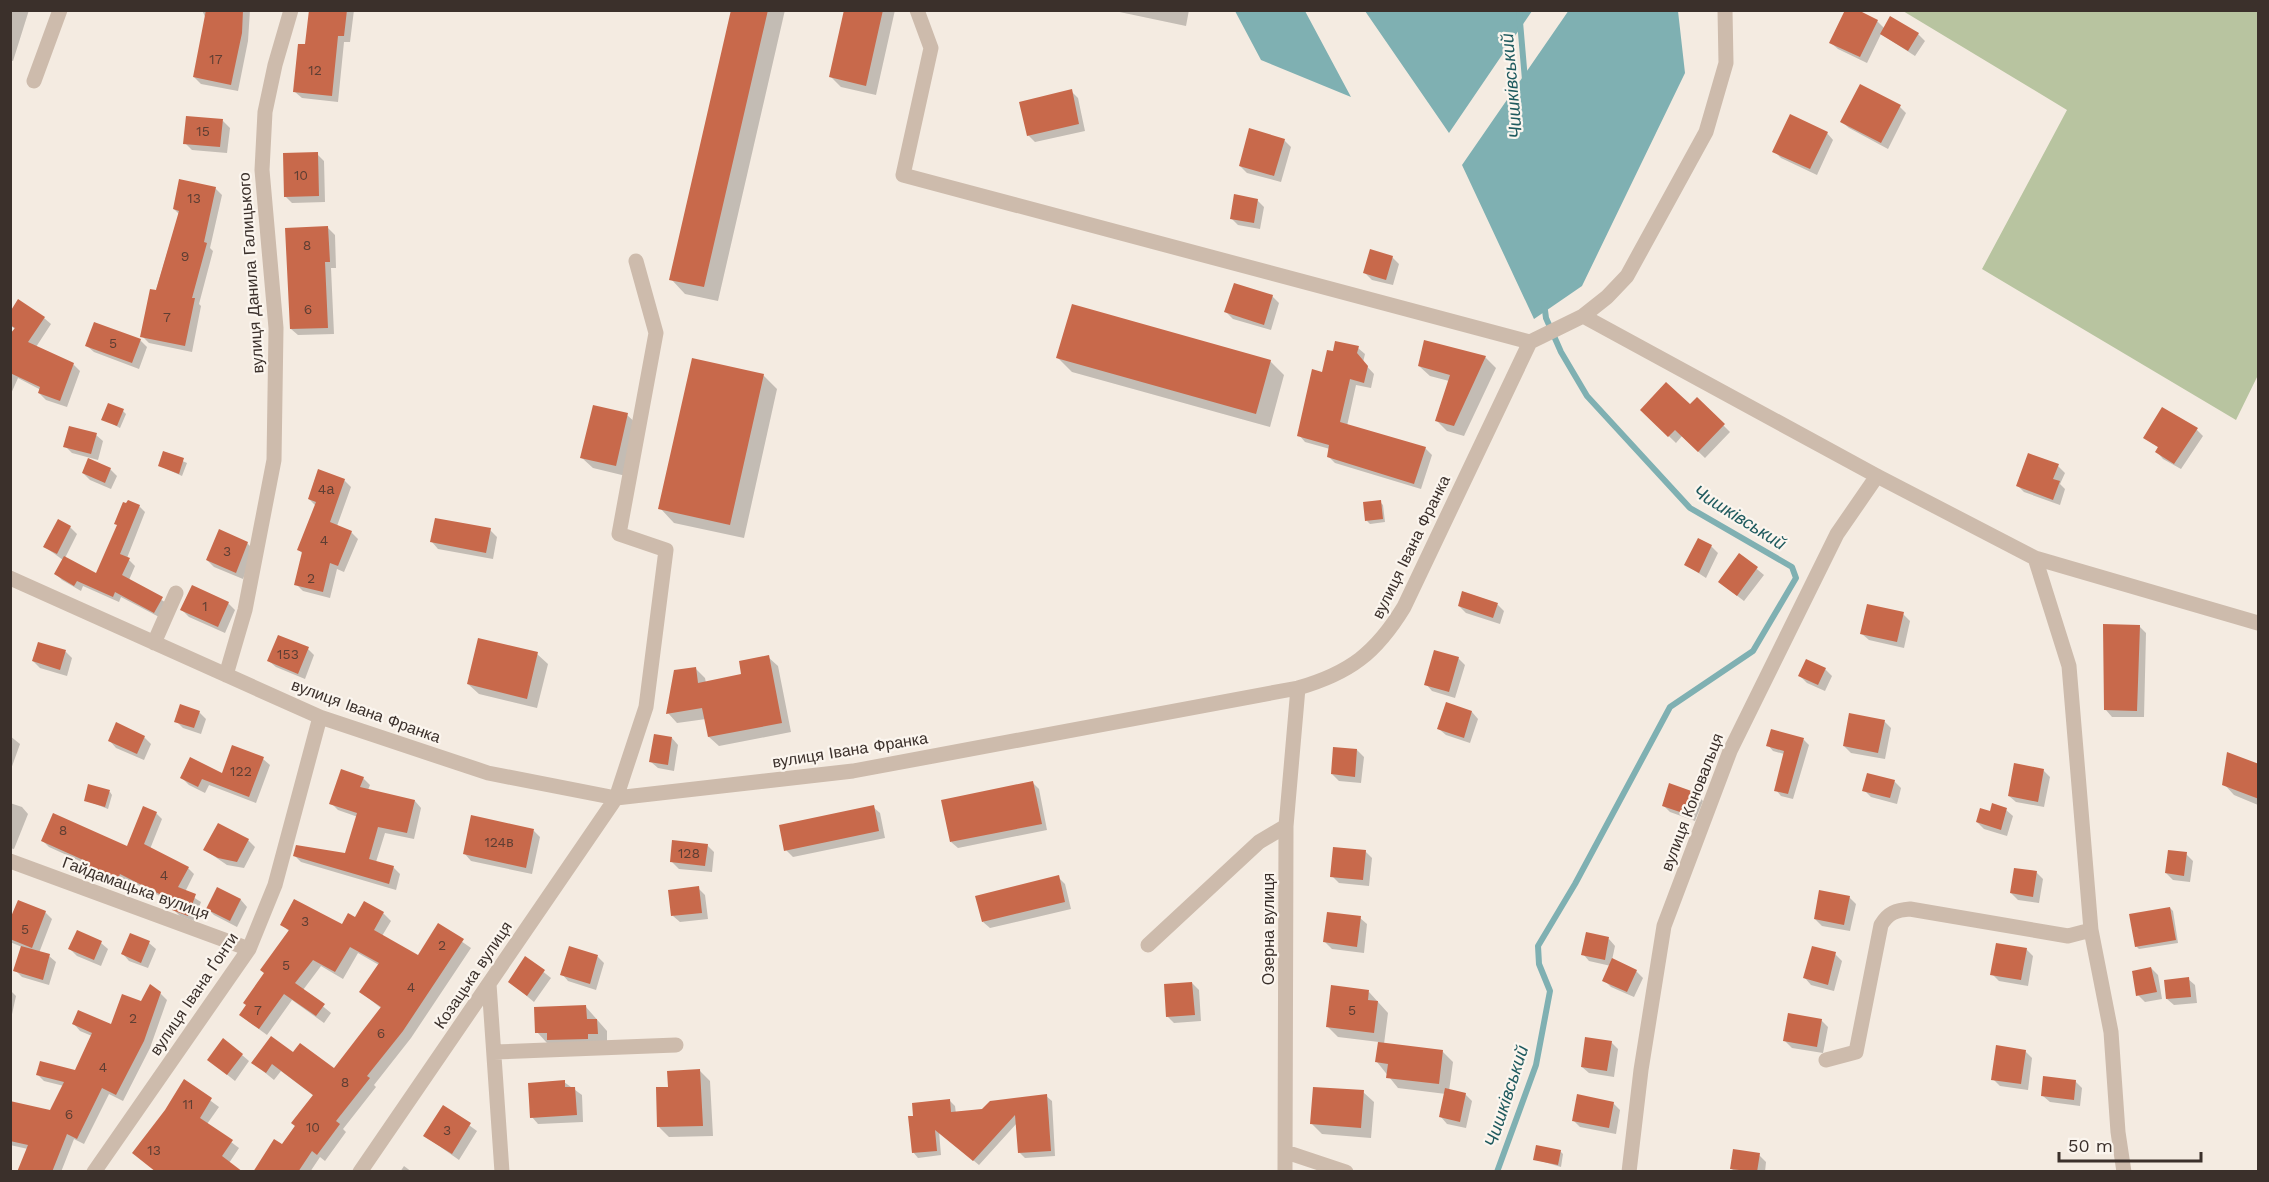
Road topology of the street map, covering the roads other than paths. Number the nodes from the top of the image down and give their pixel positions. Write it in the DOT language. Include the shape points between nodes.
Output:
graph roads {
  1 [pos="60,10"];
  2 [pos="291,10"];
  3 [pos="916,10"];
  4 [pos="1725,10"];
  5 [pos="34,81"];
  6 [pos="636,261"];
  7 [pos="1577,320"];
  8 [pos="1536,338"];
  9 [pos="1877,476"];
  10 [pos="2035,558"];
  11 [pos="10,579"];
  12 [pos="176,593"];
  13 [pos="2259,623"];
  14 [pos="154,643"];
  15 [pos="226,675"];
  16 [pos="1298,688"];
  17 [pos="320,717"];
  18 [pos="616,798"];
  19 [pos="1286,826"];
  20 [pos="10,861"];
  21 [pos="2091,930"];
  22 [pos="1148,945"];
  23 [pos="249,949"];
  24 [pos="489,984"];
  25 [pos="676,1045"];
  26 [pos="494,1052"];
  27 [pos="1826,1060"];
  28 [pos="1286,1152"];
  29 [pos="94,1172"];
  30 [pos="360,1172"];
  31 [pos="502,1172"];
  32 [pos="1285,1172"];
  33 [pos="1346,1172"];
  34 [pos="1629,1172"];
  35 [pos="2124,1172"];
  1 -- 5 [label="street"];
  2 -- 15 [label="street, вулиця Данила Галицького" via="266,112 262,170 276,328 274,460 245,610"];
  3 -- 8 [label="street" via="930,48 903,175"];
  4 -- 7 [label="street" via="1726,63 1706,132 1627,276"];
  6 -- 18 [label="street, Козацька вулиця" via="656,333 619,534 666,550 646,707"];
  7 -- 8 [label="street"];
  7 -- 9 [label="street"];
  8 -- 16 [label="street, вулиця Івана Франка" via="1404,607 1382,642 1351,668"];
  9 -- 10 [label="street"];
  9 -- 34 [label="street, вулиця Коновальця" via="1837,534 1730,751 1664,926"];
  10 -- 13 [label="street"];
  10 -- 21 [label="street" via="2069,666"];
  11 -- 14 [label="street, вулиця Івана Франка"];
  12 -- 14 [label="street"];
  14 -- 15 [label="street, вулиця Івана Франка"];
  15 -- 17 [label="street, вулиця Івана Франка"];
  16 -- 18 [label="street, вулиця Івана Франка" via="853,771"];
  16 -- 19 [label="street, Озерна вулиця"];
  17 -- 18 [label="street, вулиця Івана Франка" via="488,773"];
  17 -- 23 [label="street, вулиця Івана Ґонти" via="275,885"];
  18 -- 24 [label="street, Козацька вулиця"];
  19 -- 22 [label="street" via="1259,842"];
  19 -- 28 [label="street, Озерна вулиця"];
  20 -- 23 [label="street, Гайдамацька вулиця"];
  21 -- 27 [label="street" via="2068,936 1910,909 1892,913 1881,925 1857,1052"];
  21 -- 35 [label="street" via="2111,1032"];
  23 -- 29 [label="street, вулиця Івана Ґонти"];
  24 -- 26 [label="street"];
  24 -- 30 [label="street, Козацька вулиця"];
  25 -- 26 [label="street"];
  26 -- 31 [label="street"];
  28 -- 32 [label="street, Озерна вулиця"];
  28 -- 33 [label="street"];
}
